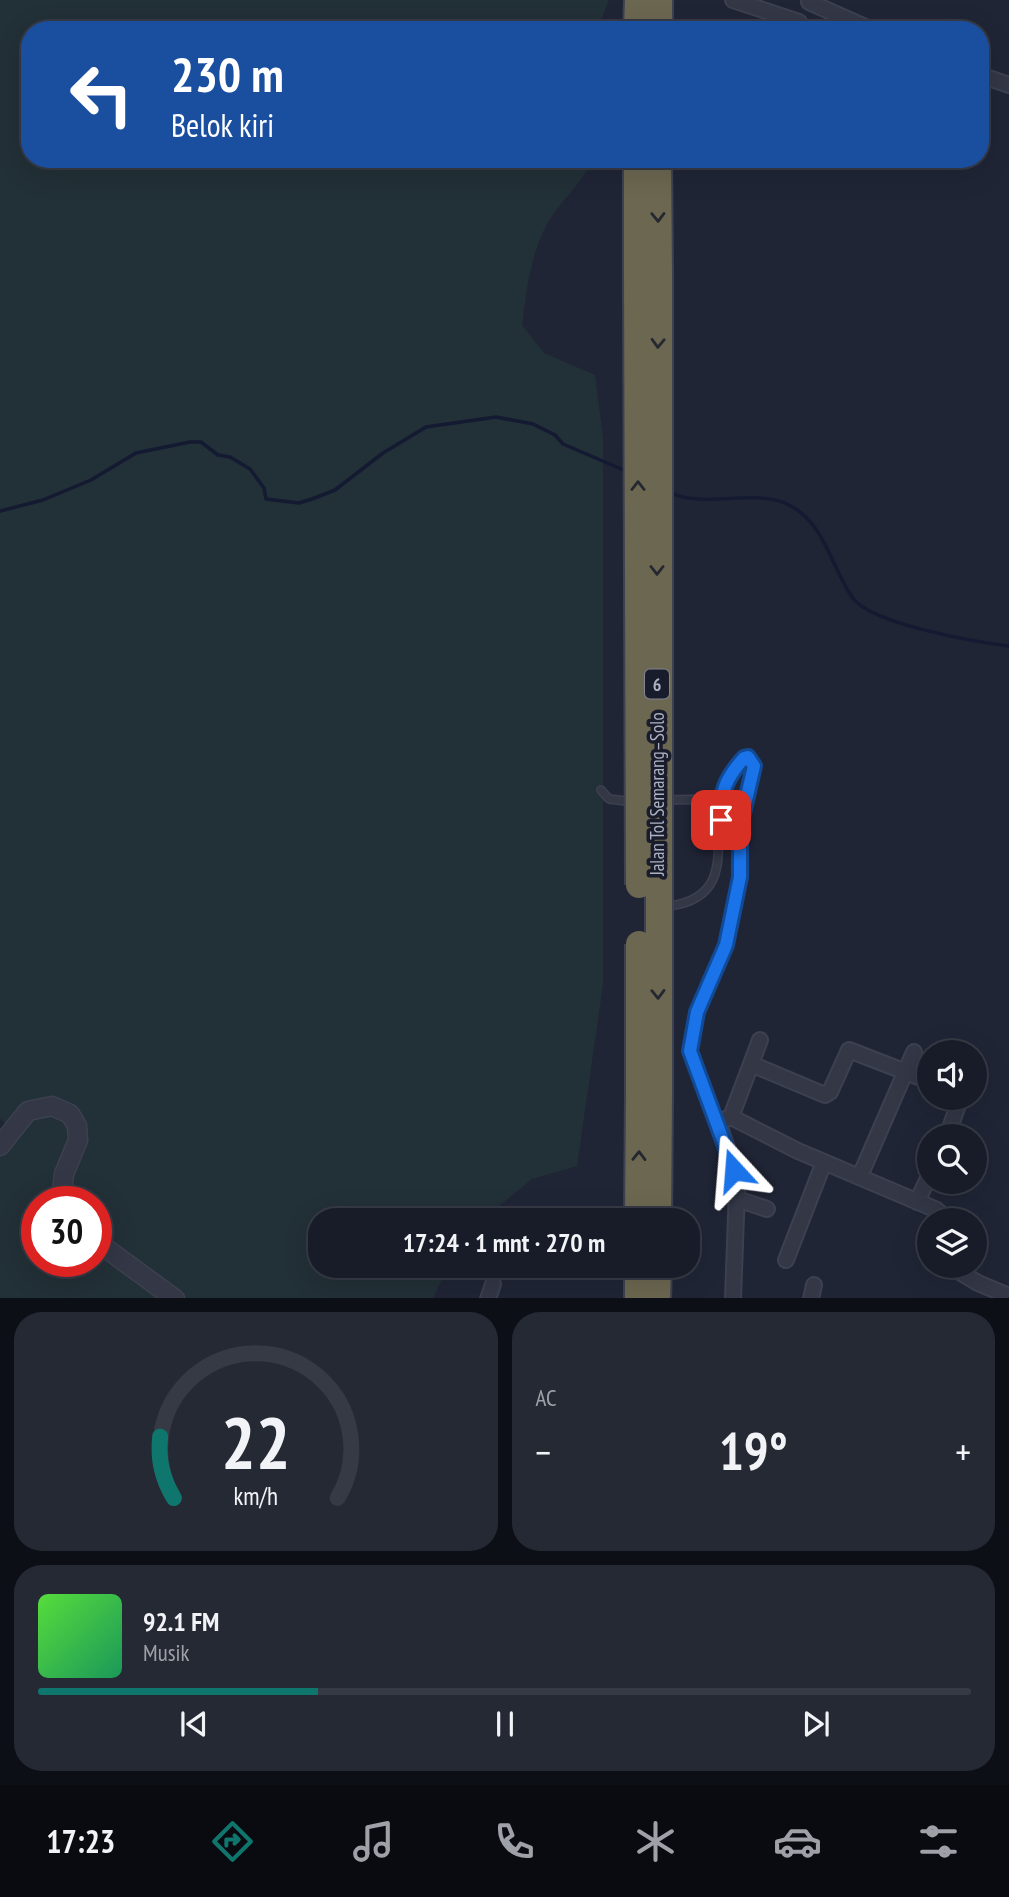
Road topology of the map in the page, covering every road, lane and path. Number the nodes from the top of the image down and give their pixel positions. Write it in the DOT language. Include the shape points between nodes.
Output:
graph roads {
  1 [pos="638,0"];
  2 [pos="659,0"];
  3 [pos="733,0"];
  4 [pos="810,1"];
  5 [pos="638,21"];
  6 [pos="659,21"];
  7 [pos="786,21"];
  8 [pos="800,21"];
  9 [pos="853,21"];
  10 [pos="989,78"];
  11 [pos="1009,85"];
  12 [pos="638,168"];
  13 [pos="657,168"];
  14 [pos="648,274"];
  15 [pos="601,790"];
  16 [pos="720,799"];
  17 [pos="670,906"];
  18 [pos="760,1040"];
  19 [pos="914,1052"];
  20 [pos="751,1064"];
  21 [pos="905,1071"];
  22 [pos="917,1076"];
  23 [pos="649,1093"];
  24 [pos="724,1119"];
  25 [pos="0,1146"];
  26 [pos="824,1163"];
  27 [pos="860,1176"];
  28 [pos="63,1186"];
  29 [pos="921,1194"];
  30 [pos="737,1199"];
  31 [pos="918,1202"];
  32 [pos="639,1208"];
  33 [pos="657,1208"];
  34 [pos="932,1208"];
  35 [pos="767,1209"];
  36 [pos="112,1253"];
  37 [pos="786,1260"];
  38 [pos="638,1278"];
  39 [pos="657,1278"];
  40 [pos="969,1278"];
  41 [pos="493,1284"];
  42 [pos="1009,1296"];
  43 [pos="175,1298"];
  44 [pos="488,1298"];
  45 [pos="638,1298"];
  46 [pos="657,1298"];
  47 [pos="733,1298"];
  1 -- 5 [label="highway"];
  2 -- 6 [label="highway"];
  3 -- 7 [label="street"];
  4 -- 8 [label="street"];
  4 -- 9 [label="street"];
  10 -- 11 [label="street"];
  12 -- 14 [label="highway, Jalan Tol Semarang–Solo / 6"];
  13 -- 14 [label="highway, Jalan Tol Semarang–Solo / 6, one-way"];
  14 -- 23 [label="highway, Jalan Tol Semarang–Solo / 6, bridge"];
  15 -- 16 [label="lane" via="621,803"];
  16 -- 17 [label="lane" via="715,875 702,897"];
  16 -- 24 [label="lane" via="725,782 748,757 754,766 740,826 740,877 729,933 691,1033 692,1063"];
  18 -- 20 [label="street"];
  19 -- 21 [label="street"];
  20 -- 21 [label="street" via="825,1095 849,1050"];
  20 -- 24 [label="street"];
  21 -- 22 [label="street"];
  21 -- 27 [label="street"];
  32 -- 23 [label="highway, Jalan Tol Semarang–Solo / 6, one-way"];
  23 -- 33 [label="highway, Jalan Tol Semarang–Solo / 6"];
  24 -- 26 [label="street"];
  24 -- 30 [label="street"];
  25 -- 28 [label="street" via="28,1111 52,1106 70,1114 78,1140"];
  26 -- 27 [label="street"];
  26 -- 37 [label="street"];
  27 -- 31 [label="street"];
  29 -- 31 [label="street"];
  30 -- 35 [label="street"];
  30 -- 47 [label="street"];
  31 -- 34 [label="street"];
  36 -- 43 [label="street"];
  38 -- 45 [label="highway"];
  39 -- 46 [label="highway"];
  40 -- 42 [label="street"];
  41 -- 44 [label="street"];
}
